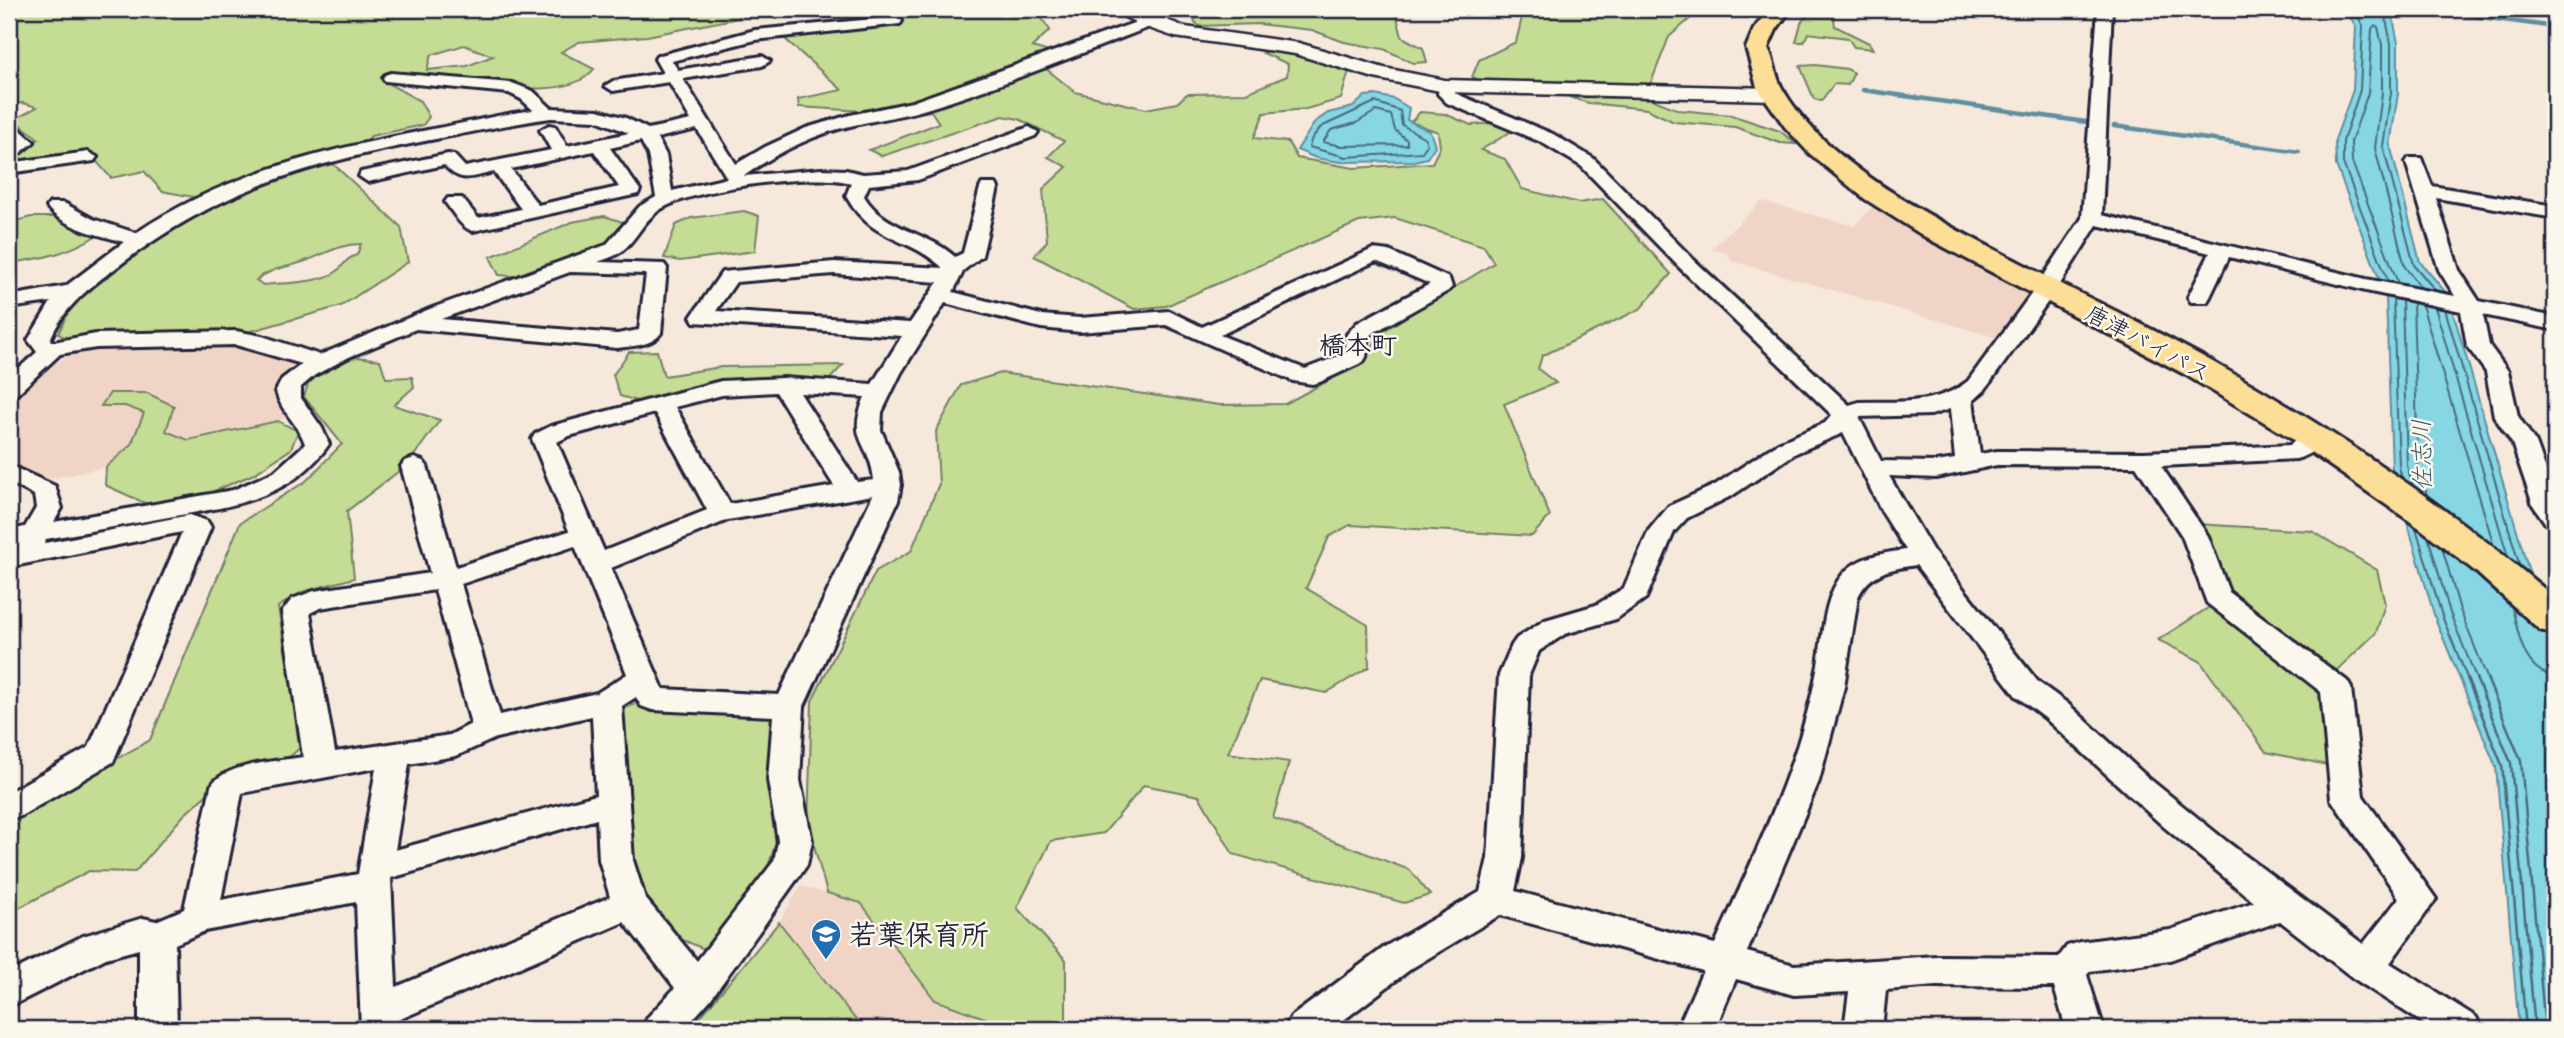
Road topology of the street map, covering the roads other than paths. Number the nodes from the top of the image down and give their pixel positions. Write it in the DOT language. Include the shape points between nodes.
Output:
graph roads {
  1 [pos="1128,9"];
  2 [pos="1780,9"];
  3 [pos="1792,9"];
  4 [pos="2105,9"];
  5 [pos="895,21"];
  6 [pos="1150,22"];
  7 [pos="1761,56"];
  8 [pos="762,61"];
  9 [pos="671,76"];
  10 [pos="391,78"];
  11 [pos="614,86"];
  12 [pos="1445,86"];
  13 [pos="1773,94"];
  14 [pos="547,121"];
  15 [pos="701,123"];
  16 [pos="9,129"];
  17 [pos="1029,132"];
  18 [pos="645,134"];
  19 [pos="598,144"];
  20 [pos="561,152"];
  21 [pos="9,153"];
  22 [pos="89,157"];
  23 [pos="2414,162"];
  24 [pos="499,166"];
  25 [pos="9,168"];
  26 [pos="368,176"];
  27 [pos="736,178"];
  28 [pos="862,180"];
  29 [pos="989,188"];
  30 [pos="2423,190"];
  31 [pos="667,199"];
  32 [pos="456,202"];
  33 [pos="57,207"];
  34 [pos="533,212"];
  35 [pos="2555,212"];
  36 [pos="2092,218"];
  37 [pos="139,240"];
  38 [pos="2222,250"];
  39 [pos="569,267"];
  40 [pos="949,279"];
  41 [pos="2046,289"];
  42 [pos="70,292"];
  43 [pos="2199,297"];
  44 [pos="9,302"];
  45 [pos="2471,306"];
  46 [pos="414,323"];
  47 [pos="2555,323"];
  48 [pos="919,330"];
  49 [pos="1202,335"];
  50 [pos="53,349"];
  51 [pos="320,362"];
  52 [pos="783,385"];
  53 [pos="9,388"];
  54 [pos="880,391"];
  55 [pos="1961,398"];
  56 [pos="662,403"];
  57 [pos="1846,414"];
  58 [pos="2329,447"];
  59 [pos="2144,459"];
  60 [pos="1968,462"];
  61 [pos="414,466"];
  62 [pos="1873,468"];
  63 [pos="9,472"];
  64 [pos="888,485"];
  65 [pos="850,491"];
  66 [pos="722,513"];
  67 [pos="2555,518"];
  68 [pos="583,535"];
  69 [pos="21,546"];
  70 [pos="1923,556"];
  71 [pos="596,565"];
  72 [pos="446,579"];
  73 [pos="2555,620"];
  74 [pos="642,678"];
  75 [pos="606,702"];
  76 [pos="789,706"];
  77 [pos="488,729"];
  78 [pos="394,755"];
  79 [pos="316,766"];
  80 [pos="613,802"];
  81 [pos="9,807"];
  82 [pos="374,877"];
  83 [pos="1496,900"];
  84 [pos="630,904"];
  85 [pos="2283,906"];
  86 [pos="200,918"];
  87 [pos="157,936"];
  88 [pos="1725,962"];
  89 [pos="2366,967"];
  90 [pos="2068,972"];
  91 [pos="1869,975"];
  92 [pos="697,989"];
  93 [pos="9,991"];
  94 [pos="379,1021"];
  95 [pos="158,1029"];
  96 [pos="661,1029"];
  97 [pos="1304,1029"];
  98 [pos="1696,1029"];
  99 [pos="1863,1029"];
  100 [pos="2085,1029"];
  101 [pos="2463,1029"];
  1 -- 6 [label="street"];
  2 -- 7 [label="highway, 唐津バイパス" via="1757,48"];
  3 -- 7 [label="highway"];
  4 -- 36 [label="street"];
  5 -- 9 [label="street" via="738,38 663,58"];
  6 -- 12 [label="street" via="1182,33 1287,47 1381,74"];
  6 -- 27 [label="street" via="917,107 839,122 797,137 754,159"];
  7 -- 13 [label="highway, 唐津バイパス"];
  8 -- 9 [label="street"];
  9 -- 11 [label="street"];
  9 -- 15 [label="street"];
  10 -- 14 [label="street" via="512,88 527,95"];
  12 -- 13 [label="street"];
  12 -- 57 [label="street" via="1453,99 1547,138 1587,162"];
  13 -- 41 [label="highway, 唐津バイパス" via="1814,145 1872,191"];
  14 -- 18 [label="street" via="598,116"];
  14 -- 20 [label="street"];
  14 -- 37 [label="street" via="374,146 264,177 194,206"];
  15 -- 18 [label="street"];
  15 -- 27 [label="street"];
  16 -- 21 [label="street" via="25,142"];
  17 -- 28 [label="street" via="911,176"];
  18 -- 19 [label="street"];
  18 -- 31 [label="street" via="659,154"];
  19 -- 20 [label="street"];
  19 -- 34 [label="street" via="631,190"];
  20 -- 24 [label="street"];
  22 -- 25 [label="street"];
  23 -- 30 [label="street"];
  24 -- 26 [label="street" via="461,173 448,159"];
  24 -- 34 [label="street"];
  27 -- 28 [label="street" via="811,174"];
  27 -- 31 [label="street"];
  28 -- 40 [label="street" via="855,197 859,206 903,238 939,254"];
  29 -- 40 [label="street" via="972,256"];
  30 -- 35 [label="street"];
  30 -- 45 [label="street" via="2449,270"];
  31 -- 39 [label="street" via="653,206 613,249"];
  32 -- 34 [label="street" via="473,225"];
  33 -- 37 [label="street" via="84,223"];
  36 -- 38 [label="street"];
  36 -- 41 [label="street"];
  37 -- 42 [label="street"];
  38 -- 43 [label="street"];
  38 -- 45 [label="street"];
  39 -- 46 [label="street"];
  39 -- 46 [label="street" via="657,268 650,333 617,341"];
  40 -- 48 [label="street"];
  40 -- 48 [label="street" via="834,268 729,276 702,317"];
  40 -- 49 [label="street" via="1041,321 1080,325 1169,318"];
  41 -- 55 [label="street" via="1976,386"];
  41 -- 58 [label="highway, 唐津バイパス" via="2195,366"];
  42 -- 44 [label="street"];
  42 -- 50 [label="street" via="47,318 39,340"];
  45 -- 47 [label="street"];
  45 -- 67 [label="street" via="2477,346 2497,371 2506,416 2524,443"];
  46 -- 51 [label="street"];
  48 -- 54 [label="street"];
  49 -- 49 [label="street" via="1373,255 1442,282 1364,328 1358,334 1355,357 1312,377"];
  50 -- 51 [label="street" via="96,341 236,338"];
  50 -- 53 [label="street"];
  51 -- 69 [label="street" via="290,385 288,394 291,405 315,433 317,444 283,479 239,497"];
  52 -- 54 [label="street"];
  52 -- 56 [label="street" via="721,388"];
  52 -- 65 [label="street"];
  54 -- 64 [label="street" via="868,429 888,473"];
  55 -- 57 [label="street" via="1931,408 1859,409"];
  55 -- 60 [label="street"];
  56 -- 66 [label="street"];
  56 -- 68 [label="street" via="544,439"];
  57 -- 62 [label="street"];
  57 -- 83 [label="street" via="1834,428 1787,448 1724,490 1678,512 1662,530 1636,592 1627,600 1605,612 1555,627 1527,645 1514,675 1505,858"];
  58 -- 59 [label="street"];
  58 -- 73 [label="highway, 唐津バイパス" via="2468,546"];
  59 -- 60 [label="street" via="1997,458"];
  59 -- 89 [label="street" via="2194,536 2217,597 2336,688 2347,799 2419,899"];
  60 -- 62 [label="street" via="1936,470"];
  61 -- 72 [label="street"];
  62 -- 70 [label="street"];
  63 -- 69 [label="street" via="46,491 49,508"];
  64 -- 65 [label="street"];
  64 -- 76 [label="street" via="874,525"];
  65 -- 66 [label="street"];
  66 -- 71 [label="street"];
  68 -- 71 [label="street"];
  68 -- 72 [label="street"];
  69 -- 81 [label="street" via="190,523 198,527 102,754"];
  70 -- 85 [label="street" via="2027,689"];
  70 -- 88 [label="street" via="1868,568 1853,579 1844,597 1829,687 1803,781"];
  71 -- 74 [label="street"];
  72 -- 77 [label="street"];
  72 -- 79 [label="street" via="314,600 296,611 320,753"];
  74 -- 75 [label="street"];
  74 -- 76 [label="street" via="652,699"];
  75 -- 77 [label="street"];
  75 -- 80 [label="street"];
  76 -- 92 [label="street" via="784,780 794,841 790,865"];
  77 -- 78 [label="street" via="456,745"];
  78 -- 79 [label="street"];
  78 -- 82 [label="street"];
  79 -- 86 [label="street" via="227,786"];
  80 -- 82 [label="street"];
  80 -- 84 [label="street" via="616,860"];
  82 -- 86 [label="street"];
  82 -- 94 [label="street"];
  83 -- 88 [label="street"];
  83 -- 97 [label="street" via="1399,957"];
  84 -- 92 [label="street"];
  84 -- 94 [label="street"];
  85 -- 89 [label="street"];
  85 -- 90 [label="street" via="2170,945 2080,957"];
  86 -- 87 [label="street"];
  87 -- 93 [label="street" via="143,933 96,946"];
  87 -- 95 [label="street"];
  88 -- 91 [label="street" via="1794,980"];
  88 -- 98 [label="street"];
  89 -- 101 [label="street"];
  90 -- 91 [label="street"];
  90 -- 100 [label="street"];
  91 -- 99 [label="street"];
  92 -- 96 [label="street"];
}
